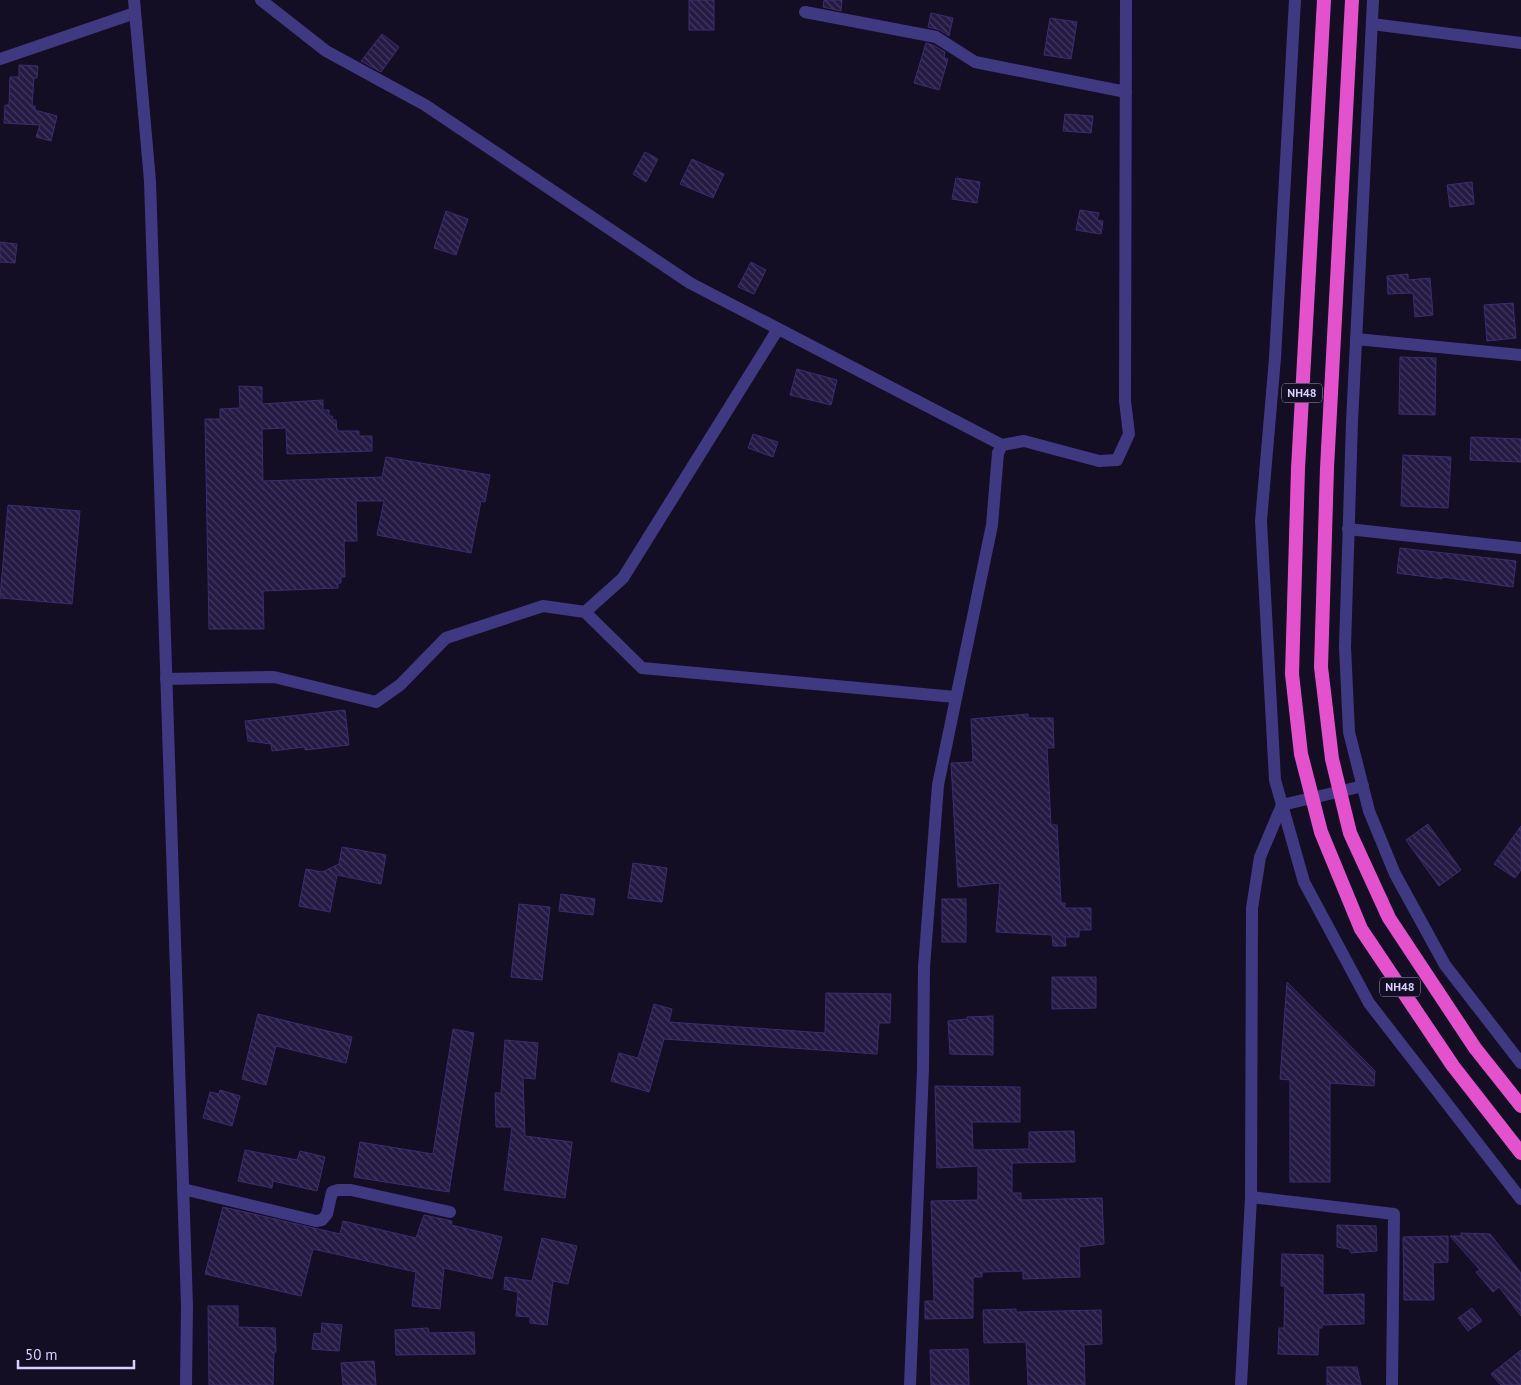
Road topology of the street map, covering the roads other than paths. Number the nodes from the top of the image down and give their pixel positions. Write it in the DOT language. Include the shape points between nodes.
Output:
graph roads {
  1 [pos="261,0"];
  2 [pos="1126,0"];
  3 [pos="1295,0"];
  4 [pos="1324,0"];
  5 [pos="1352,0"];
  6 [pos="1373,0"];
  7 [pos="134,6"];
  8 [pos="805,12"];
  9 [pos="1372,24"];
  10 [pos="1521,43"];
  11 [pos="0,59"];
  12 [pos="1126,92"];
  13 [pos="778,329"];
  14 [pos="1356,339"];
  15 [pos="1521,355"];
  16 [pos="1002,445"];
  17 [pos="1348,529"];
  18 [pos="1521,548"];
  19 [pos="585,612"];
  20 [pos="166,679"];
  21 [pos="955,697"];
  22 [pos="1363,786"];
  23 [pos="1282,805"];
  24 [pos="1521,1063"];
  25 [pos="1521,1106"];
  26 [pos="1521,1153"];
  27 [pos="183,1189"];
  28 [pos="1251,1197"];
  29 [pos="1521,1199"];
  30 [pos="450,1212"];
  31 [pos="186,1385"];
  32 [pos="910,1385"];
  33 [pos="1241,1385"];
  34 [pos="1392,1385"];
  1 -- 13 [label="street" via="326,51 425,105 690,283"];
  2 -- 12 [label="street"];
  3 -- 23 [label="street" via="1276,358 1261,521 1275,780"];
  4 -- 26 [label="highway, NH48" via="1298,469 1292,674 1301,754 1321,832 1361,929 1453,1066"];
  5 -- 25 [label="highway, NH48" via="1327,468 1321,667 1332,759 1350,833 1389,918 1475,1048"];
  6 -- 9 [label="street"];
  7 -- 11 [label="street"];
  7 -- 20 [label="street" via="150,181"];
  8 -- 12 [label="street" via="936,37 974,62"];
  9 -- 10 [label="street"];
  9 -- 14 [label="street"];
  12 -- 16 [label="street" via="1125,401 1129,434 1117,460 1100,461 1024,441"];
  13 -- 16 [label="street"];
  13 -- 19 [label="street" via="623,578"];
  14 -- 15 [label="street"];
  14 -- 17 [label="street"];
  16 -- 21 [label="street" via="998,453 992,525"];
  17 -- 18 [label="street"];
  17 -- 22 [label="street" via="1345,647 1349,732"];
  19 -- 20 [label="street" via="543,606 446,638 400,685 376,702 274,677"];
  19 -- 21 [label="street" via="642,668"];
  20 -- 27 [label="street"];
  21 -- 32 [label="street" via="938,785 924,967"];
  22 -- 23 [label="street"];
  22 -- 24 [label="street" via="1394,874 1445,965"];
  23 -- 28 [label="street" via="1260,856 1252,908"];
  23 -- 29 [label="street" via="1304,882 1369,1002"];
  27 -- 30 [label="street" via="316,1220 322,1220 327,1214 332,1192 338,1190 351,1190"];
  27 -- 31 [label="street"];
  28 -- 33 [label="street"];
  28 -- 34 [label="street" via="1394,1214"];
}
